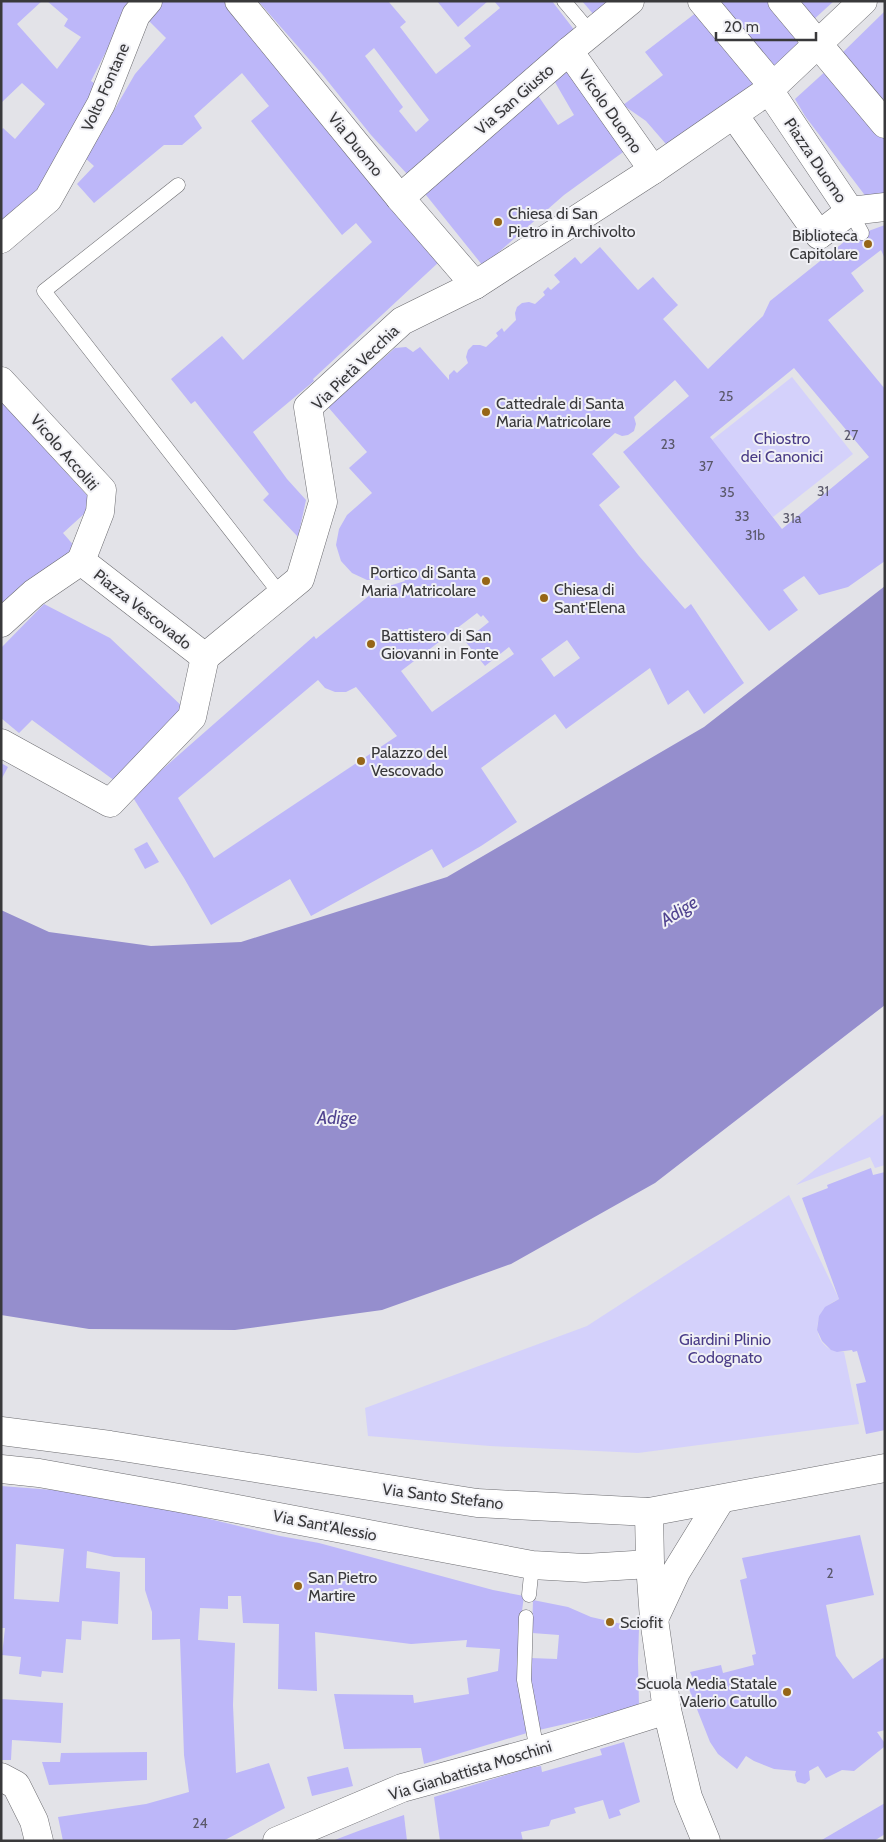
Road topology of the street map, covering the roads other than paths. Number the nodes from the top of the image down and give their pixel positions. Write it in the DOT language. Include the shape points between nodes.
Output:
graph roads {
  1 [pos="148,1"];
  2 [pos="239,1"];
  3 [pos="564,1"];
  4 [pos="630,1"];
  5 [pos="702,1"];
  6 [pos="782,1"];
  7 [pos="863,1"];
  8 [pos="591,33"];
  9 [pos="816,44"];
  10 [pos="569,51"];
  11 [pos="771,88"];
  12 [pos="734,114"];
  13 [pos="885,124"];
  14 [pos="653,170"];
  15 [pos="178,185"];
  16 [pos="400,198"];
  17 [pos="885,207"];
  18 [pos="856,222"];
  19 [pos="1,239"];
  20 [pos="475,285"];
  21 [pos="1,381"];
  22 [pos="81,560"];
  23 [pos="281,595"];
  24 [pos="1,623"];
  25 [pos="205,657"];
  26 [pos="1,743"];
  27 [pos="1,1431"];
  28 [pos="885,1468"];
  29 [pos="1,1469"];
  30 [pos="722,1499"];
  31 [pos="649,1512"];
  32 [pos="532,1564"];
  33 [pos="650,1564"];
  34 [pos="529,1595"];
  35 [pos="526,1617"];
  36 [pos="654,1619"];
  37 [pos="667,1710"];
  38 [pos="536,1750"];
  39 [pos="1,1777"];
  40 [pos="688,1797"];
  41 [pos="40,1841"];
  42 [pos="277,1841"];
  43 [pos="691,1841"];
  44 [pos="706,1841"];
  1 -- 19 [label="street, Volto Fontane" via="136,15 101,104 48,199"];
  2 -- 16 [label="street, Via Duomo"];
  3 -- 8 [label="lane"];
  4 -- 8 [label="street, Via San Giusto"];
  5 -- 11 [label="street, Piazza Duomo"];
  6 -- 9 [label="street"];
  7 -- 9 [label="street"];
  8 -- 10 [label="street, Via San Giusto"];
  9 -- 11 [label="street"];
  9 -- 13 [label="street"];
  10 -- 14 [label="street, Vicolo Duomo"];
  10 -- 16 [label="street, Via San Giusto"];
  11 -- 12 [label="street"];
  11 -- 18 [label="street, Piazza Duomo"];
  12 -- 14 [label="street"];
  12 -- 18 [label="street, Piazza Duomo" via="819,235"];
  14 -- 20 [label="street, Via Pietà Vecchia"];
  15 -- 23 [label="lane" via="44,291"];
  16 -- 20 [label="street, Via Duomo"];
  17 -- 18 [label="street"];
  20 -- 23 [label="street, Via Pietà Vecchia" via="402,321 308,407 323,502 300,579"];
  21 -- 22 [label="street, Vicolo Accoliti" via="102,490 100,512"];
  22 -- 24 [label="street"];
  22 -- 25 [label="street, Piazza Vescovado"];
  23 -- 25 [label="street, Via Pietà Vecchia"];
  25 -- 26 [label="street" via="192,717 110,803"];
  27 -- 31 [label="street, Via Santo Stefano" via="477,1503"];
  28 -- 30 [label="street, Via Santo Stefano"];
  29 -- 32 [label="street, Via Sant'Alessio" via="179,1498"];
  30 -- 31 [label="street, Via Santo Stefano"];
  30 -- 36 [label="street" via="676,1572"];
  31 -- 33 [label="street"];
  32 -- 33 [label="street, Via Sant'Alessio" via="585,1568"];
  32 -- 34 [label="lane"];
  33 -- 36 [label="street"];
  35 -- 38 [label="lane" via="524,1680"];
  36 -- 37 [label="street"];
  37 -- 38 [label="street, Via Gianbattista Moschini"];
  37 -- 40 [label="street"];
  38 -- 42 [label="street, Via Gianbattista Moschini" via="402,1788"];
  39 -- 41 [label="street" via="16,1785"];
  40 -- 43 [label="street"];
  40 -- 44 [label="street"];
}
